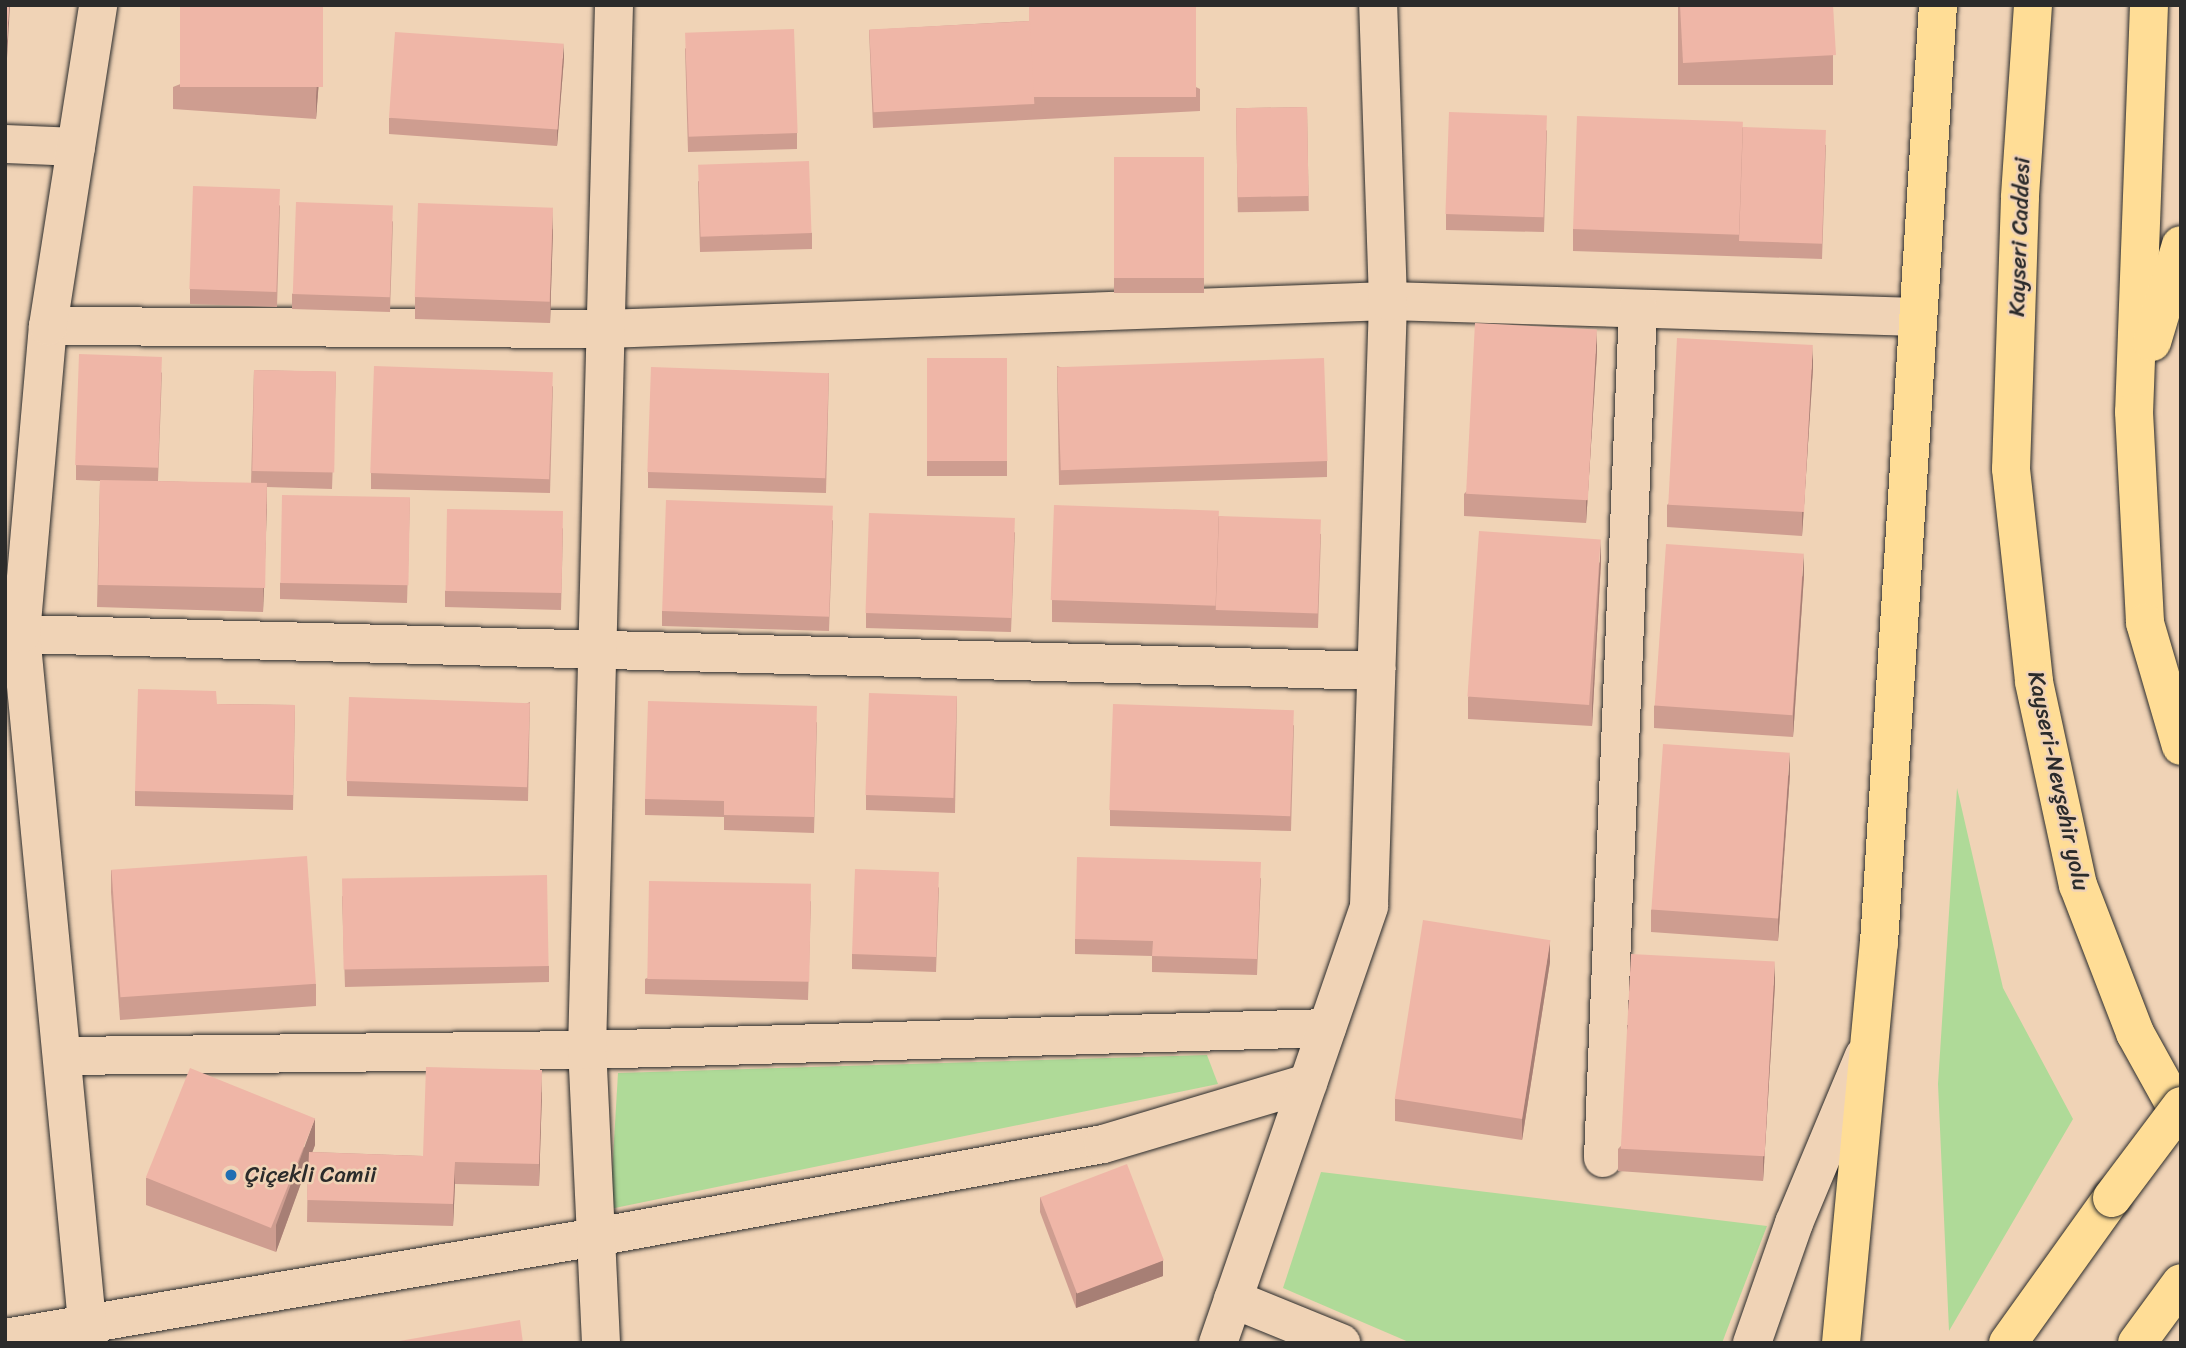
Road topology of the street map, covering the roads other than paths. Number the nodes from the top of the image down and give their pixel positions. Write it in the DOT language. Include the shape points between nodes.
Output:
graph roads {
  1 [pos="98,5"];
  2 [pos="1378,5"];
  3 [pos="1938,5"];
  4 [pos="2033,5"];
  5 [pos="2150,5"];
  6 [pos="602,6"];
  7 [pos="5,144"];
  8 [pos="76,147"];
  9 [pos="2181,245"];
  10 [pos="1388,302"];
  11 [pos="1638,309"];
  12 [pos="1918,317"];
  13 [pos="48,326"];
  14 [pos="604,329"];
  15 [pos="2134,412"];
  16 [pos="2011,469"];
  17 [pos="18,524"];
  18 [pos="21,634"];
  19 [pos="596,650"];
  20 [pos="1376,671"];
  21 [pos="2181,746"];
  22 [pos="1327,1028"];
  23 [pos="1869,1044"];
  24 [pos="587,1049"];
  25 [pos="62,1056"];
  26 [pos="1308,1083"];
  27 [pos="2181,1106"];
  28 [pos="2181,1116"];
  29 [pos="1603,1158"];
  30 [pos="596,1237"];
  31 [pos="2173,1293"];
  32 [pos="1233,1299"];
  33 [pos="89,1333"];
  34 [pos="5,1338"];
  35 [pos="601,1343"];
  36 [pos="1218,1343"];
  37 [pos="1341,1343"];
  38 [pos="1752,1343"];
  39 [pos="1841,1343"];
  40 [pos="2008,1343"];
  41 [pos="2137,1343"];
  1 -- 8 [label="street"];
  2 -- 10 [label="street"];
  3 -- 12 [label="highway"];
  4 -- 16 [label="highway, Kayseri Caddesi" via="2020,198"];
  5 -- 15 [label="highway"];
  6 -- 14 [label="street"];
  7 -- 8 [label="street"];
  8 -- 13 [label="street"];
  9 -- 15 [label="highway"];
  10 -- 11 [label="street"];
  10 -- 14 [label="street"];
  10 -- 20 [label="street"];
  11 -- 12 [label="street"];
  11 -- 29 [label="street"];
  12 -- 23 [label="highway"];
  13 -- 14 [label="street"];
  13 -- 17 [label="street"];
  14 -- 19 [label="street"];
  15 -- 21 [label="highway" via="2145,623"];
  16 -- 28 [label="highway, Kayseri-Nevşehir yolu" via="2034,682 2078,885 2135,1033"];
  17 -- 18 [label="street"];
  18 -- 19 [label="street"];
  18 -- 25 [label="street"];
  19 -- 20 [label="street"];
  19 -- 24 [label="street"];
  20 -- 22 [label="street" via="1370,906"];
  22 -- 24 [label="street"];
  22 -- 26 [label="street"];
  23 -- 38 [label="street" via="1794,1223"];
  23 -- 39 [label="highway"];
  24 -- 25 [label="street"];
  24 -- 30 [label="street"];
  25 -- 33 [label="street"];
  26 -- 30 [label="street" via="1103,1144"];
  26 -- 32 [label="street"];
  27 -- 40 [label="highway, bridge"];
  30 -- 33 [label="street"];
  30 -- 35 [label="street"];
  31 -- 41 [label="highway"];
  32 -- 36 [label="street"];
  32 -- 37 [label="street"];
  33 -- 34 [label="street"];
}
